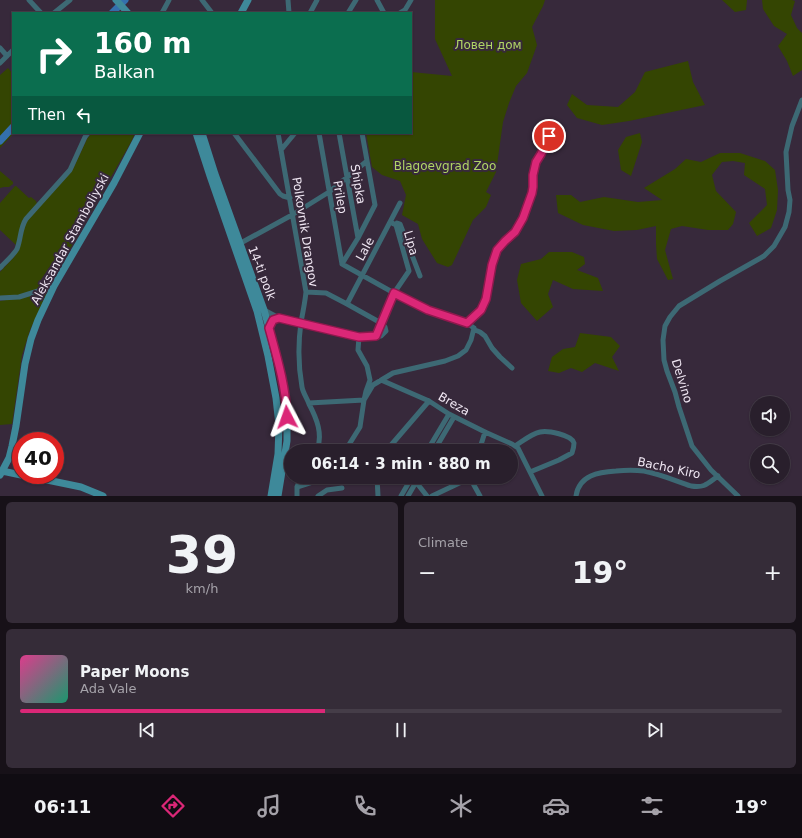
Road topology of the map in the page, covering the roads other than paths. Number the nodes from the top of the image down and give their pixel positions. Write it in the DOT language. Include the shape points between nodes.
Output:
graph roads {
  1 [pos="29,0"];
  2 [pos="70,0"];
  3 [pos="116,0"];
  4 [pos="169,0"];
  5 [pos="202,0"];
  6 [pos="248,0"];
  7 [pos="288,0"];
  8 [pos="317,0"];
  9 [pos="356,0"];
  10 [pos="377,0"];
  11 [pos="411,0"];
  12 [pos="40,12"];
  13 [pos="55,12"];
  14 [pos="127,12"];
  15 [pos="163,12"];
  16 [pos="211,12"];
  17 [pos="242,12"];
  18 [pos="289,12"];
  19 [pos="311,12"];
  20 [pos="349,12"];
  21 [pos="383,12"];
  22 [pos="402,12"];
  23 [pos="0,48"];
  24 [pos="12,51"];
  25 [pos="7,56"];
  26 [pos="0,63"];
  27 [pos="802,100"];
  28 [pos="553,122"];
  29 [pos="88,134"];
  30 [pos="139,134"];
  31 [pos="196,134"];
  32 [pos="202,134"];
  33 [pos="235,134"];
  34 [pos="278,134"];
  35 [pos="295,134"];
  36 [pos="319,134"];
  37 [pos="339,134"];
  38 [pos="362,134"];
  39 [pos="281,150"];
  40 [pos="367,161"];
  41 [pos="347,177"];
  42 [pos="329,192"];
  43 [pos="290,198"];
  44 [pos="400,203"];
  45 [pos="292,215"];
  46 [pos="390,222"];
  47 [pos="396,225"];
  48 [pos="358,238"];
  49 [pos="239,244"];
  50 [pos="342,264"];
  51 [pos="0,268"];
  52 [pos="362,276"];
  53 [pos="420,276"];
  54 [pos="54,286"];
  55 [pos="306,292"];
  56 [pos="394,293"];
  57 [pos="0,298"];
  58 [pos="347,304"];
  59 [pos="261,310"];
  60 [pos="279,318"];
  61 [pos="301,323"];
  62 [pos="381,323"];
  63 [pos="467,323"];
  64 [pos="269,328"];
  65 [pos="474,328"];
  66 [pos="359,337"];
  67 [pos="512,368"];
  68 [pos="381,380"];
  69 [pos="364,400"];
  70 [pos="429,401"];
  71 [pos="309,403"];
  72 [pos="452,415"];
  73 [pos="486,432"];
  74 [pos="319,444"];
  75 [pos="349,444"];
  76 [pos="392,444"];
  77 [pos="432,444"];
  78 [pos="438,444"];
  79 [pos="482,444"];
  80 [pos="512,444"];
  81 [pos="518,444"];
  82 [pos="518,448"];
  83 [pos="530,472"];
  84 [pos="1,473"];
  85 [pos="12,474"];
  86 [pos="718,476"];
  87 [pos="63,484"];
  88 [pos="298,484"];
  89 [pos="306,484"];
  90 [pos="377,484"];
  91 [pos="408,484"];
  92 [pos="415,484"];
  93 [pos="420,484"];
  94 [pos="457,484"];
  95 [pos="473,484"];
  96 [pos="72,486"];
  97 [pos="297,487"];
  98 [pos="342,488"];
  99 [pos="92,496"];
  100 [pos="103,496"];
  101 [pos="271,496"];
  102 [pos="278,496"];
  103 [pos="297,496"];
  104 [pos="318,496"];
  105 [pos="378,496"];
  106 [pos="401,496"];
  107 [pos="408,496"];
  108 [pos="427,496"];
  109 [pos="432,496"];
  110 [pos="480,496"];
  111 [pos="542,496"];
  112 [pos="576,496"];
  113 [pos="738,496"];
  1 -- 12 [label="street"];
  2 -- 13 [label="street"];
  3 -- 14 [label="street"];
  4 -- 15 [label="street"];
  5 -- 16 [label="street"];
  6 -- 17 [label="street"];
  7 -- 18 [label="street"];
  8 -- 19 [label="street"];
  9 -- 20 [label="street"];
  10 -- 21 [label="street"];
  11 -- 22 [label="street"];
  23 -- 25 [label="street"];
  24 -- 25 [label="street"];
  25 -- 26 [label="street"];
  27 -- 86 [label="street, Delvino" via="786,152 790,212 774,246 764,256 679,306 665,326 664,360 692,446"];
  28 -- 63 [label="street" via="536,162 532,193 524,215 515,232 497,250 486,299 481,310"];
  29 -- 51 [label="street" via="70,170 26,219 15,252"];
  30 -- 54 [label="street, Aleksandar Stamboliyski" via="114,184"];
  31 -- 59 [label="street, 14-ti polk"];
  32 -- 49 [label="street, 14-ti polk"];
  33 -- 43 [label="street" via="280,194"];
  34 -- 39 [label="street, Polkovnik Drangov"];
  35 -- 39 [label="street"];
  36 -- 42 [label="street, Prilep"];
  37 -- 41 [label="street, Shipka"];
  38 -- 40 [label="street"];
  39 -- 43 [label="street, Polkovnik Drangov"];
  40 -- 41 [label="street"];
  40 -- 48 [label="street" via="375,206"];
  41 -- 42 [label="street"];
  41 -- 48 [label="street, Shipka"];
  42 -- 45 [label="street"];
  42 -- 50 [label="street, Prilep"];
  43 -- 45 [label="street, Polkovnik Drangov"];
  44 -- 46 [label="street, Lale"];
  45 -- 49 [label="street"];
  45 -- 55 [label="street, Polkovnik Drangov"];
  46 -- 47 [label="street, Lipa"];
  46 -- 52 [label="street, Lale"];
  47 -- 53 [label="street" via="400,224"];
  47 -- 56 [label="street, Lipa" via="409,272"];
  48 -- 50 [label="street"];
  49 -- 59 [label="street, 14-ti polk"];
  50 -- 52 [label="street"];
  52 -- 56 [label="street"];
  52 -- 58 [label="street, Lale"];
  54 -- 57 [label="street" via="19,297"];
  54 -- 84 [label="street, Aleksandar Stamboliyski" via="31,340 12,446"];
  55 -- 58 [label="street" via="326,293"];
  55 -- 61 [label="street, Polkovnik Drangov"];
  56 -- 62 [label="street"];
  56 -- 63 [label="street" via="428,310"];
  58 -- 62 [label="street"];
  59 -- 60 [label="street"];
  59 -- 64 [label="street, 14-ti polk"];
  59 -- 101 [label="street, 14-ti polk" via="279,414 278,447"];
  60 -- 61 [label="street"];
  60 -- 64 [label="street" via="273,320"];
  61 -- 66 [label="street"];
  61 -- 71 [label="street, Polkovnik Drangov" via="298,359 302,388"];
  62 -- 66 [label="street" via="386,331 381,336"];
  63 -- 65 [label="street"];
  64 -- 102 [label="street, 14-ti polk" via="287,410 287,442"];
  65 -- 67 [label="street" via="485,336 492,348"];
  65 -- 68 [label="street" via="466,350 458,356 393,373"];
  66 -- 69 [label="street" via="358,350 367,366 370,380"];
  68 -- 69 [label="street" via="373,385"];
  68 -- 70 [label="street, Breza"];
  69 -- 71 [label="street"];
  69 -- 75 [label="street" via="360,427"];
  70 -- 72 [label="street, Breza"];
  70 -- 76 [label="street"];
  71 -- 74 [label="street, Polkovnik Drangov" via="319,426"];
  72 -- 73 [label="street, Breza"];
  72 -- 77 [label="street"];
  72 -- 78 [label="street"];
  73 -- 79 [label="street"];
  73 -- 80 [label="street, Breza"];
  81 -- 83 [label="street" via="539,432 560,434 572,439 574,443 572,453"];
  82 -- 83 [label="street"];
  83 -- 111 [label="street"];
  84 -- 85 [label="street"];
  86 -- 112 [label="street, Bacho Kiro" via="705,486 698,487 645,471 606,472 588,477"];
  86 -- 113 [label="street, Delvino"];
  87 -- 96 [label="street"];
  88 -- 97 [label="street"];
  89 -- 97 [label="street"];
  90 -- 105 [label="street"];
  91 -- 106 [label="street"];
  92 -- 107 [label="street"];
  93 -- 108 [label="street"];
  94 -- 109 [label="street"];
  95 -- 110 [label="street"];
  96 -- 99 [label="street"];
  96 -- 100 [label="street"];
  97 -- 103 [label="street"];
  98 -- 104 [label="street" via="327,490"];
}
